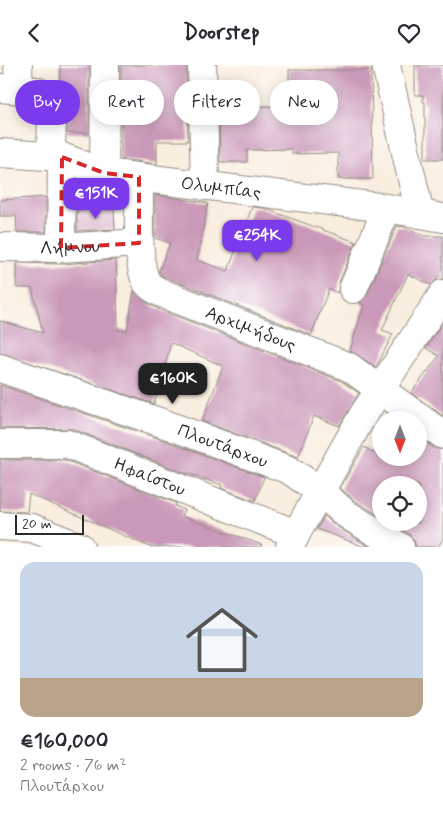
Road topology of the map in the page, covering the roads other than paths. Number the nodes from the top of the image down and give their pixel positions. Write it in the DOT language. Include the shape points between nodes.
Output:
graph roads {
  1 [pos="104,65"];
  2 [pos="202,65"];
  3 [pos="386,65"];
  4 [pos="12,81"];
  5 [pos="0,153"];
  6 [pos="57,156"];
  7 [pos="104,173"];
  8 [pos="139,177"];
  9 [pos="206,186"];
  10 [pos="386,208"];
  11 [pos="431,216"];
  12 [pos="139,243"];
  13 [pos="0,247"];
  14 [pos="61,248"];
  15 [pos="353,289"];
  16 [pos="443,294"];
  17 [pos="0,368"];
  18 [pos="380,390"];
  19 [pos="443,435"];
  20 [pos="0,444"];
  21 [pos="320,491"];
  22 [pos="0,526"];
  23 [pos="293,540"];
  24 [pos="80,547"];
  25 [pos="400,547"];
  1 -- 7 [label="street"];
  2 -- 9 [label="street"];
  3 -- 11 [label="street"];
  4 -- 6 [label="street" via="48,97"];
  5 -- 6 [label="street, Ολυμπίας"];
  6 -- 7 [label="street, Ολυμπίας"];
  6 -- 14 [label="street"];
  7 -- 8 [label="street, Ολυμπίας"];
  8 -- 9 [label="street, Ολυμπίας"];
  8 -- 12 [label="street, Αρχιμήδους"];
  9 -- 10 [label="street, Ολυμπίας"];
  10 -- 11 [label="street, Ολυμπίας"];
  10 -- 15 [label="street"];
  12 -- 14 [label="street, Λήμνου"];
  12 -- 18 [label="street, Αρχιμήδους" via="145,279 154,289 341,363"];
  13 -- 14 [label="street, Λήμνου"];
  16 -- 18 [label="street"];
  17 -- 21 [label="street, Πλουτάρχου" via="262,460 298,475"];
  18 -- 19 [label="street, Αρχιμήδους"];
  18 -- 21 [label="street"];
  20 -- 23 [label="street, Ηφαίστου" via="68,444"];
  21 -- 23 [label="street"];
  21 -- 25 [label="street, Πλουτάρχου" via="346,514"];
  22 -- 24 [label="street" via="32,528"];
}
